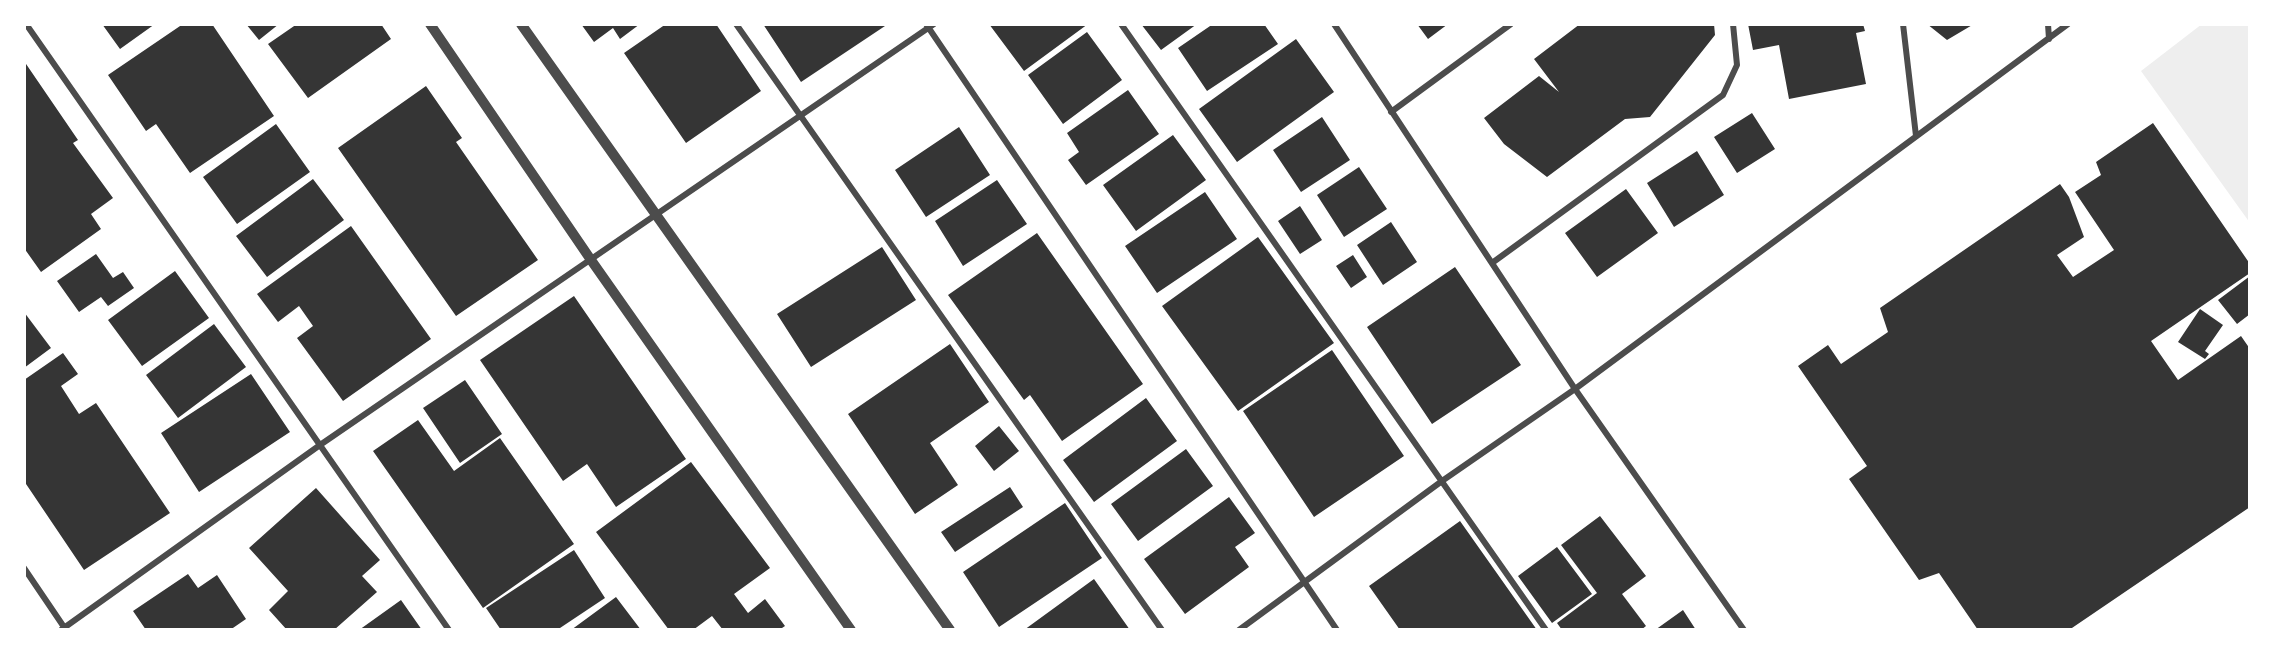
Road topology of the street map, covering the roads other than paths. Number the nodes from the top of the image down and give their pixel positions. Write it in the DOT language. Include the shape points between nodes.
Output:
graph roads {
  1 [pos="26,24"];
  2 [pos="430,24"];
  3 [pos="521,24"];
  4 [pos="735,24"];
  5 [pos="1121,24"];
  6 [pos="1334,24"];
  7 [pos="1511,24"];
  8 [pos="1733,24"];
  9 [pos="1903,24"];
  10 [pos="2048,24"];
  11 [pos="2068,24"];
  12 [pos="930,25"];
  13 [pos="2049,39"];
  14 [pos="1391,112"];
  15 [pos="800,117"];
  16 [pos="1916,136"];
  17 [pos="655,216"];
  18 [pos="591,260"];
  19 [pos="1492,263"];
  20 [pos="1575,389"];
  21 [pos="320,445"];
  22 [pos="1442,481"];
  23 [pos="24,568"];
  24 [pos="1304,583"];
  25 [pos="64,629"];
  26 [pos="449,630"];
  27 [pos="851,630"];
  28 [pos="950,630"];
  29 [pos="1162,630"];
  30 [pos="1239,630"];
  31 [pos="1337,630"];
  32 [pos="1546,630"];
  33 [pos="1744,630"];
  1 -- 21 [label="street"];
  2 -- 18 [label="street"];
  3 -- 17 [label="street"];
  4 -- 15 [label="street"];
  5 -- 22 [label="street"];
  6 -- 14 [label="street"];
  7 -- 14 [label="street"];
  8 -- 19 [label="street" via="1737,65 1723,95"];
  9 -- 16 [label="street"];
  10 -- 13 [label="street"];
  11 -- 13 [label="street"];
  12 -- 15 [label="street"];
  12 -- 24 [label="street"];
  13 -- 16 [label="street"];
  14 -- 19 [label="street"];
  15 -- 17 [label="street"];
  15 -- 29 [label="street"];
  16 -- 20 [label="street"];
  17 -- 18 [label="street"];
  17 -- 28 [label="street"];
  18 -- 21 [label="street"];
  18 -- 27 [label="street"];
  19 -- 20 [label="street"];
  20 -- 22 [label="street"];
  20 -- 33 [label="street"];
  21 -- 25 [label="street"];
  21 -- 26 [label="street"];
  22 -- 24 [label="street"];
  22 -- 32 [label="street"];
  23 -- 25 [label="street"];
  24 -- 30 [label="street"];
  24 -- 31 [label="street"];
}
